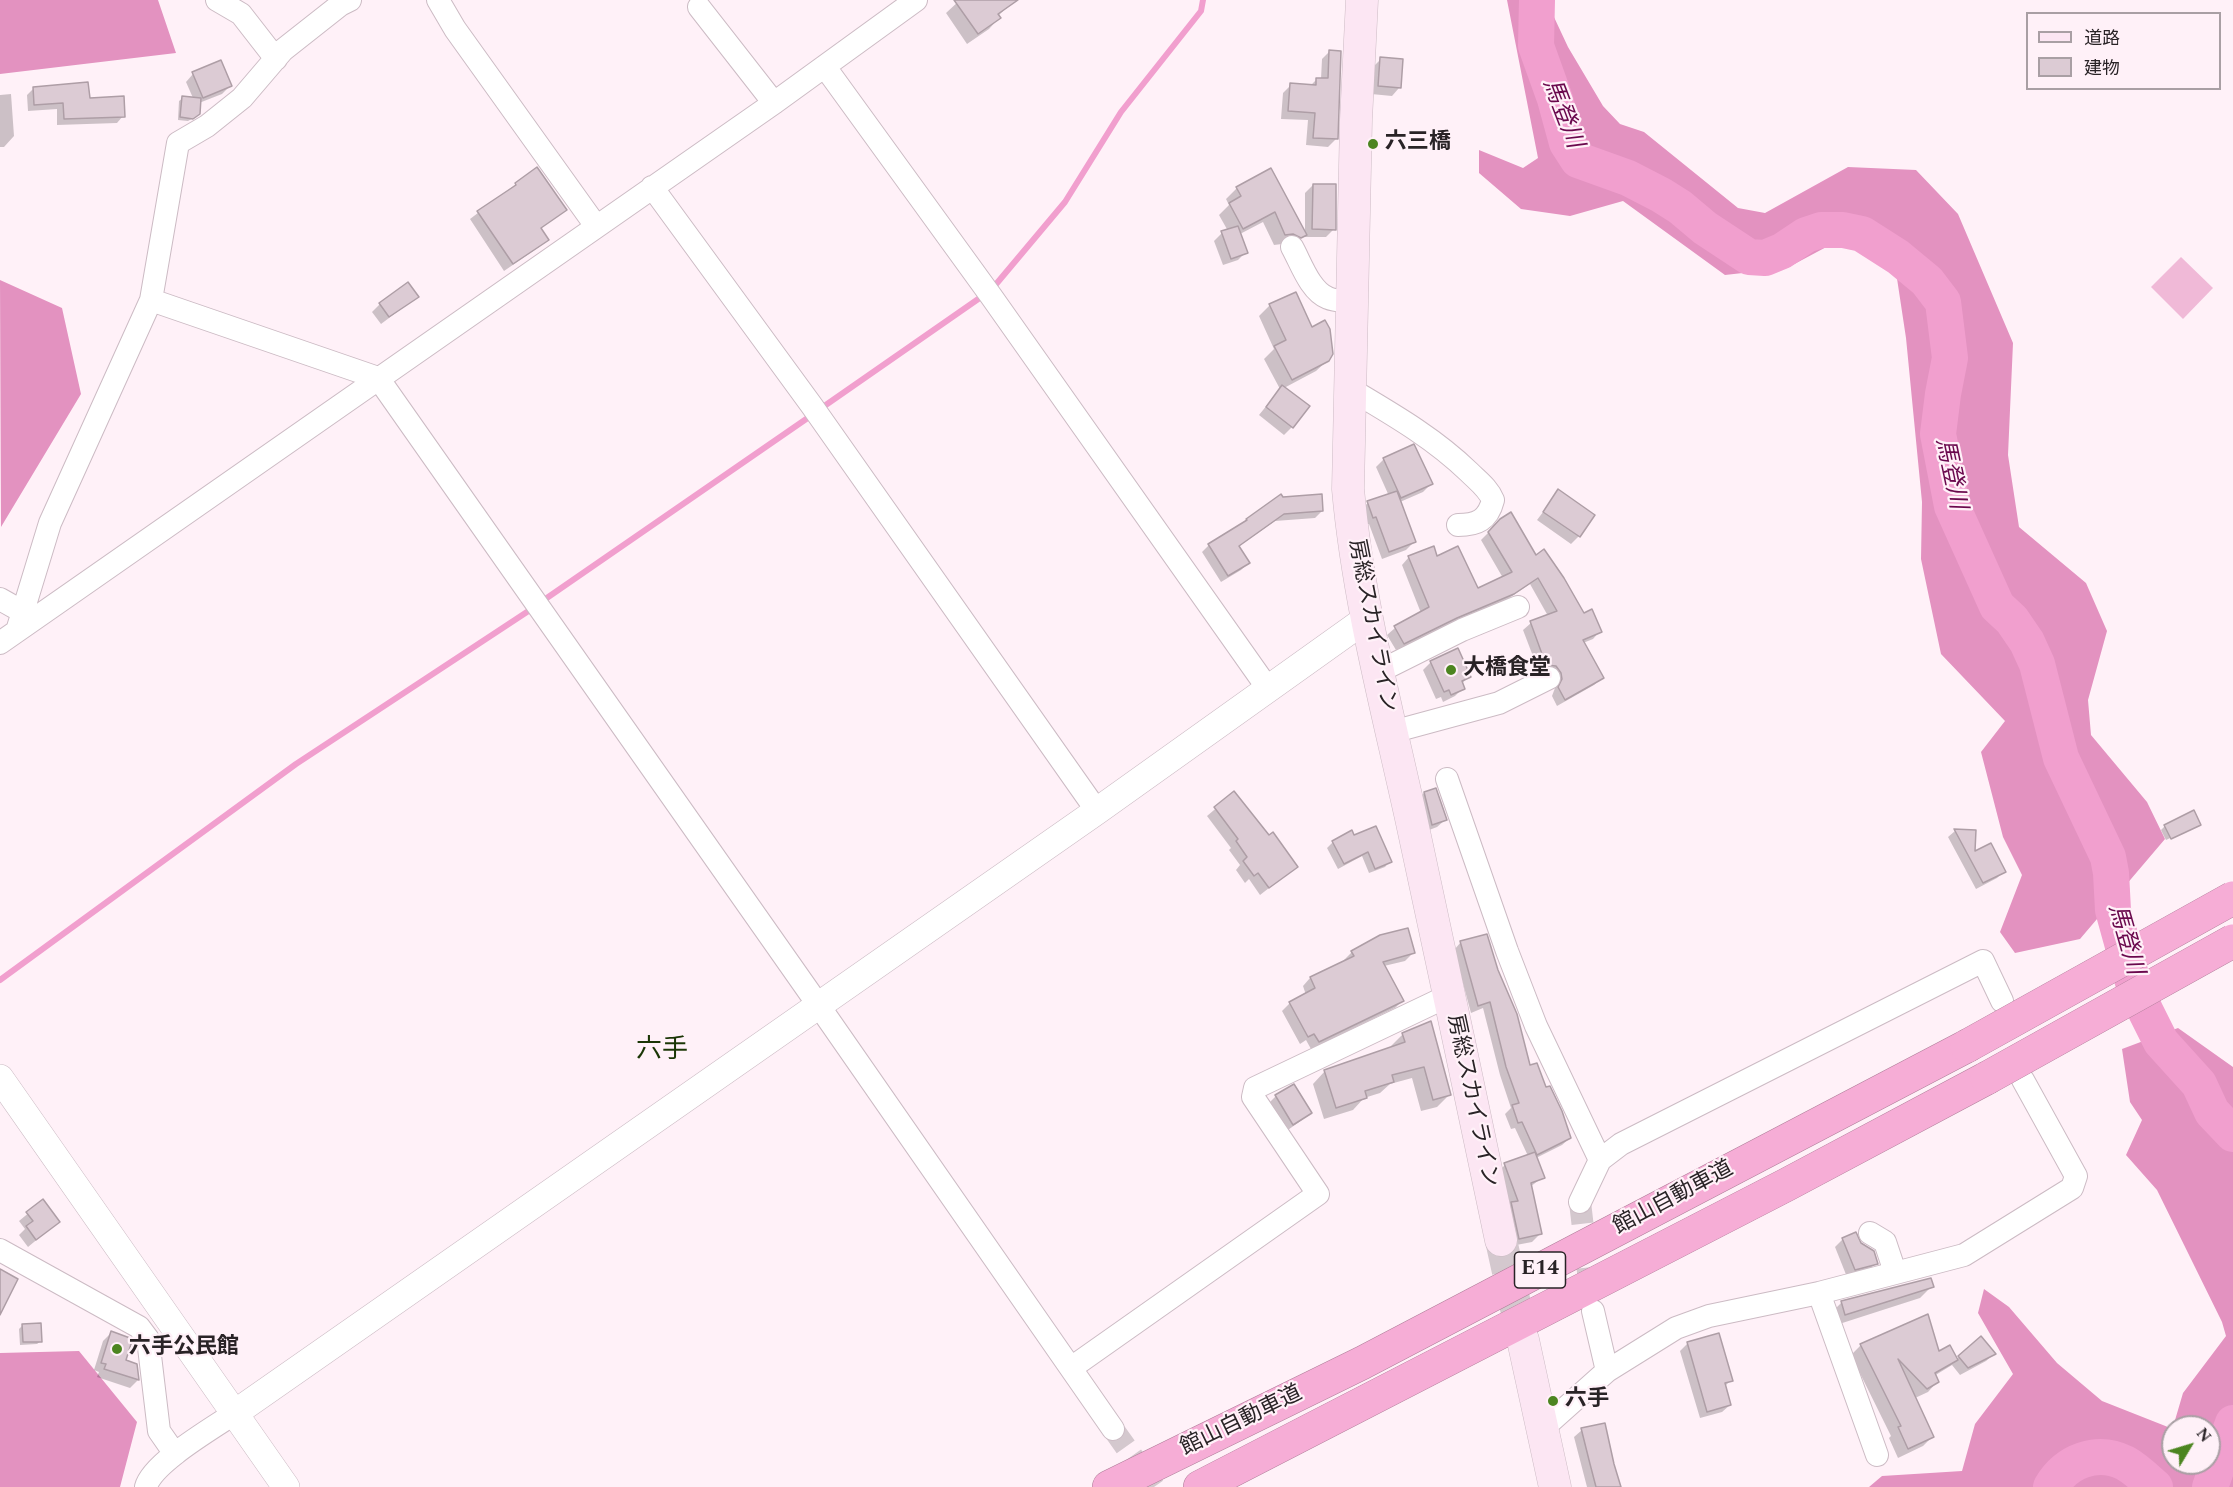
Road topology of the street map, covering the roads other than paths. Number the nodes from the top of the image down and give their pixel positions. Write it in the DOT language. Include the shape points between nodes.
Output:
graph roads {
  1 [pos="218,0"];
  2 [pos="350,0"];
  3 [pos="438,0"];
  4 [pos="916,0"];
  5 [pos="1362,0"];
  6 [pos="699,7"];
  7 [pos="276,59"];
  8 [pos="825,67"];
  9 [pos="774,103"];
  10 [pos="652,187"];
  11 [pos="596,226"];
  12 [pos="1293,247"];
  13 [pos="152,300"];
  14 [pos="1352,302"];
  15 [pos="378,378"];
  16 [pos="1350,389"];
  17 [pos="1458,525"];
  18 [pos="0,599"];
  19 [pos="1518,608"];
  20 [pos="1366,619"];
  21 [pos="13,629"];
  22 [pos="1378,672"];
  23 [pos="1549,678"];
  24 [pos="1269,690"];
  25 [pos="1392,732"];
  26 [pos="1448,779"];
  27 [pos="1097,811"];
  28 [pos="2233,898"];
  29 [pos="2233,941"];
  30 [pos="1448,996"];
  31 [pos="2002,1001"];
  32 [pos="819,1006"];
  33 [pos="0,1078"];
  34 [pos="2023,1080"];
  35 [pos="1600,1160"];
  36 [pos="1580,1202"];
  37 [pos="1870,1233"];
  38 [pos="1501,1240"];
  39 [pos="0,1251"];
  40 [pos="1895,1272"];
  41 [pos="1819,1293"];
  42 [pos="1593,1311"];
  43 [pos="1523,1340"];
  44 [pos="1071,1368"];
  45 [pos="1607,1371"];
  46 [pos="235,1413"];
  47 [pos="1113,1429"];
  48 [pos="1542,1429"];
  49 [pos="176,1454"];
  50 [pos="1877,1455"];
  51 [pos="146,1487"];
  52 [pos="286,1487"];
  53 [pos="1109,1487"];
  54 [pos="1200,1487"];
  55 [pos="1555,1487"];
  1 -- 7 [label="street" via="241,14"];
  2 -- 7 [label="street"];
  3 -- 11 [label="street"];
  4 -- 8 [label="street"];
  5 -- 14 [label="main road, 房総スカイライン"];
  6 -- 9 [label="street"];
  7 -- 13 [label="street" via="242,98 178,143"];
  8 -- 9 [label="street"];
  8 -- 24 [label="street"];
  9 -- 10 [label="street"];
  10 -- 11 [label="street"];
  10 -- 27 [label="street"];
  11 -- 15 [label="street"];
  12 -- 14 [label="street" via="1321,295"];
  13 -- 15 [label="street"];
  13 -- 21 [label="street" via="50,523"];
  14 -- 16 [label="main road, 房総スカイライン"];
  15 -- 21 [label="street"];
  15 -- 32 [label="street"];
  16 -- 17 [label="street" via="1450,454 1489,492 1493,500 1487,515 1472,525"];
  16 -- 20 [label="main road, 房総スカイライン" via="1348,489"];
  18 -- 21 [label="street"];
  19 -- 22 [label="street" via="1462,630"];
  20 -- 22 [label="main road, 房総スカイライン"];
  20 -- 24 [label="street"];
  22 -- 25 [label="main road, 房総スカイライン"];
  23 -- 25 [label="street" via="1499,703"];
  24 -- 27 [label="street"];
  25 -- 30 [label="main road, 房総スカイライン"];
  26 -- 35 [label="street" via="1536,1026"];
  27 -- 32 [label="street"];
  28 -- 53 [label="highway, 館山自動車道 / E14, bridge" via="1968,1046 1362,1363"];
  29 -- 54 [label="highway, 館山自動車道 / E14, bridge" via="1786,1185"];
  30 -- 38 [label="main road, 房総スカイライン"];
  30 -- 44 [label="street" via="1255,1088 1254,1097 1318,1194"];
  31 -- 35 [label="street" via="1983,961 1621,1144"];
  32 -- 44 [label="street"];
  32 -- 46 [label="street"];
  33 -- 46 [label="street"];
  34 -- 40 [label="street" via="2076,1176 2072,1188 1964,1255"];
  35 -- 36 [label="street"];
  37 -- 40 [label="street" via="1885,1242"];
  39 -- 49 [label="street" via="139,1327 148,1339 159,1431"];
  40 -- 41 [label="street"];
  41 -- 45 [label="street" via="1709,1316 1676,1328"];
  41 -- 50 [label="street"];
  42 -- 45 [label="street"];
  43 -- 48 [label="main road"];
  44 -- 47 [label="street"];
  45 -- 48 [label="street"];
  46 -- 49 [label="street"];
  46 -- 52 [label="street"];
  48 -- 55 [label="main road"];
  49 -- 51 [label="street" via="164,1462"];
}
